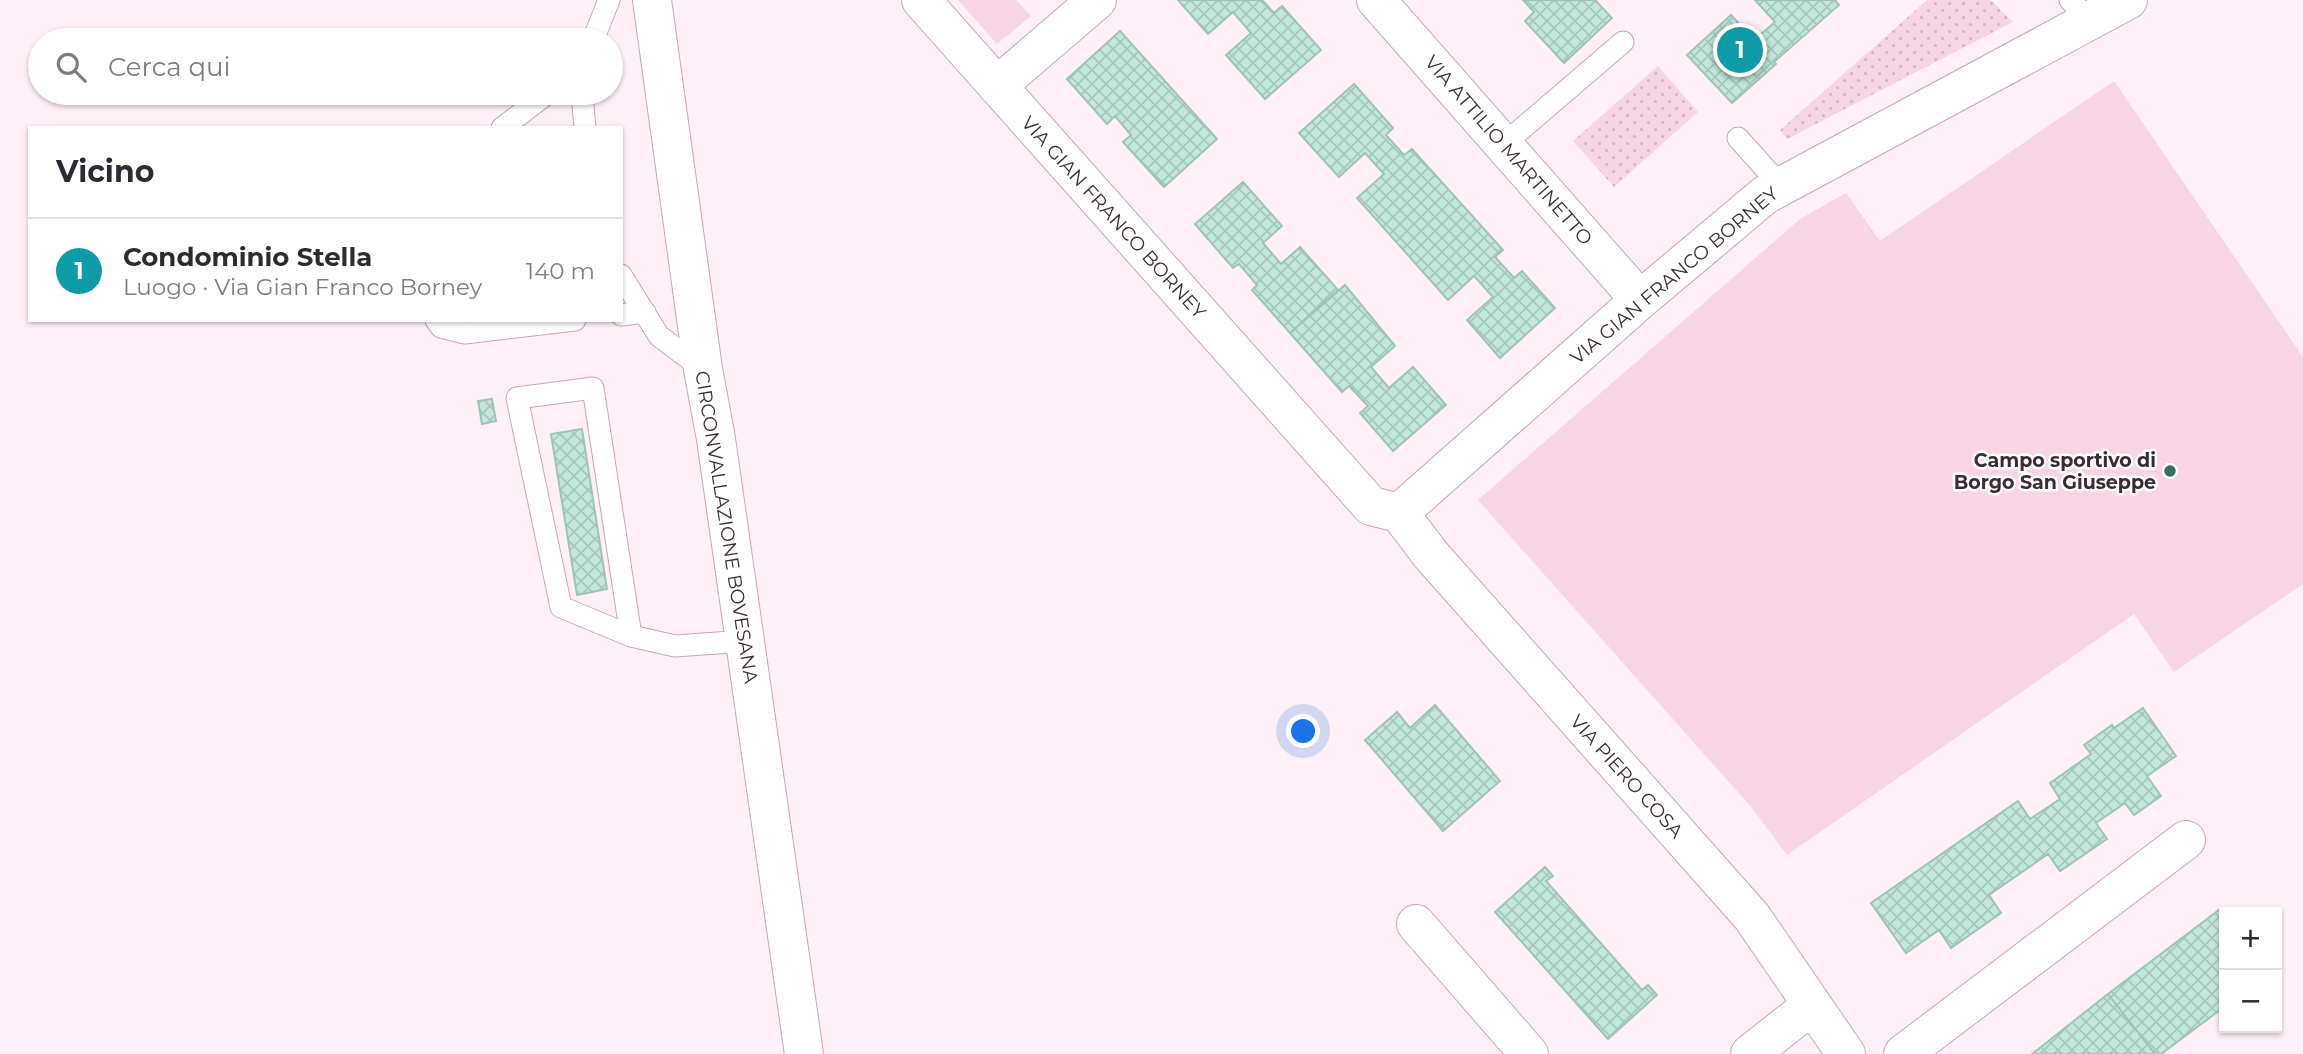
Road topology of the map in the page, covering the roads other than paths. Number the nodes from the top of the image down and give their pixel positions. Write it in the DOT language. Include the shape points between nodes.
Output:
graph roads {
  1 [pos="609,0"];
  2 [pos="652,0"];
  3 [pos="921,0"];
  4 [pos="1097,0"];
  5 [pos="1376,0"];
  6 [pos="2128,0"];
  7 [pos="2080,10"];
  8 [pos="598,28"];
  9 [pos="1623,42"];
  10 [pos="997,86"];
  11 [pos="532,105"];
  12 [pos="583,105"];
  13 [pos="505,126"];
  14 [pos="585,126"];
  15 [pos="1738,138"];
  16 [pos="1504,144"];
  17 [pos="1780,185"];
  18 [pos="623,278"];
  19 [pos="1640,300"];
  20 [pos="645,312"];
  21 [pos="623,315"];
  22 [pos="437,322"];
  23 [pos="558,322"];
  24 [pos="703,369"];
  25 [pos="1399,513"];
  26 [pos="631,636"];
  27 [pos="745,641"];
  28 [pos="2186,840"];
  29 [pos="1416,924"];
  30 [pos="1812,1005"];
  31 [pos="804,1054"];
  32 [pos="1529,1054"];
  33 [pos="1750,1054"];
  34 [pos="1846,1054"];
  35 [pos="1903,1054"];
  1 -- 8 [label="lane"];
  2 -- 24 [label="street, CIRCONVALLAZIONE BOVESANA"];
  3 -- 10 [label="street, VIA GIAN FRANCO BORNEY"];
  4 -- 10 [label="street"];
  5 -- 16 [label="street, VIA ATTILIO MARTINETTO"];
  6 -- 7 [label="street, VIA GIAN FRANCO BORNEY"];
  7 -- 17 [label="street, VIA GIAN FRANCO BORNEY"];
  9 -- 16 [label="lane"];
  10 -- 25 [label="street, VIA GIAN FRANCO BORNEY" via="1371,506"];
  11 -- 13 [label="lane"];
  12 -- 14 [label="lane"];
  15 -- 17 [label="lane"];
  16 -- 19 [label="street, VIA ATTILIO MARTINETTO"];
  17 -- 19 [label="street, VIA GIAN FRANCO BORNEY"];
  18 -- 20 [label="lane"];
  19 -- 25 [label="street, VIA GIAN FRANCO BORNEY"];
  20 -- 21 [label="lane"];
  20 -- 24 [label="lane" via="659,335"];
  22 -- 23 [label="lane" via="440,327 465,333"];
  24 -- 27 [label="street, CIRCONVALLAZIONE BOVESANA"];
  25 -- 30 [label="street, VIA PIERO COSA" via="1752,918"];
  26 -- 26 [label="lane" via="593,388 517,398 561,607"];
  26 -- 27 [label="lane" via="676,646"];
  27 -- 31 [label="street, CIRCONVALLAZIONE BOVESANA"];
  28 -- 35 [label="street"];
  29 -- 32 [label="street"];
  30 -- 33 [label="street"];
  30 -- 34 [label="street, VIA PIERO COSA"];
}
